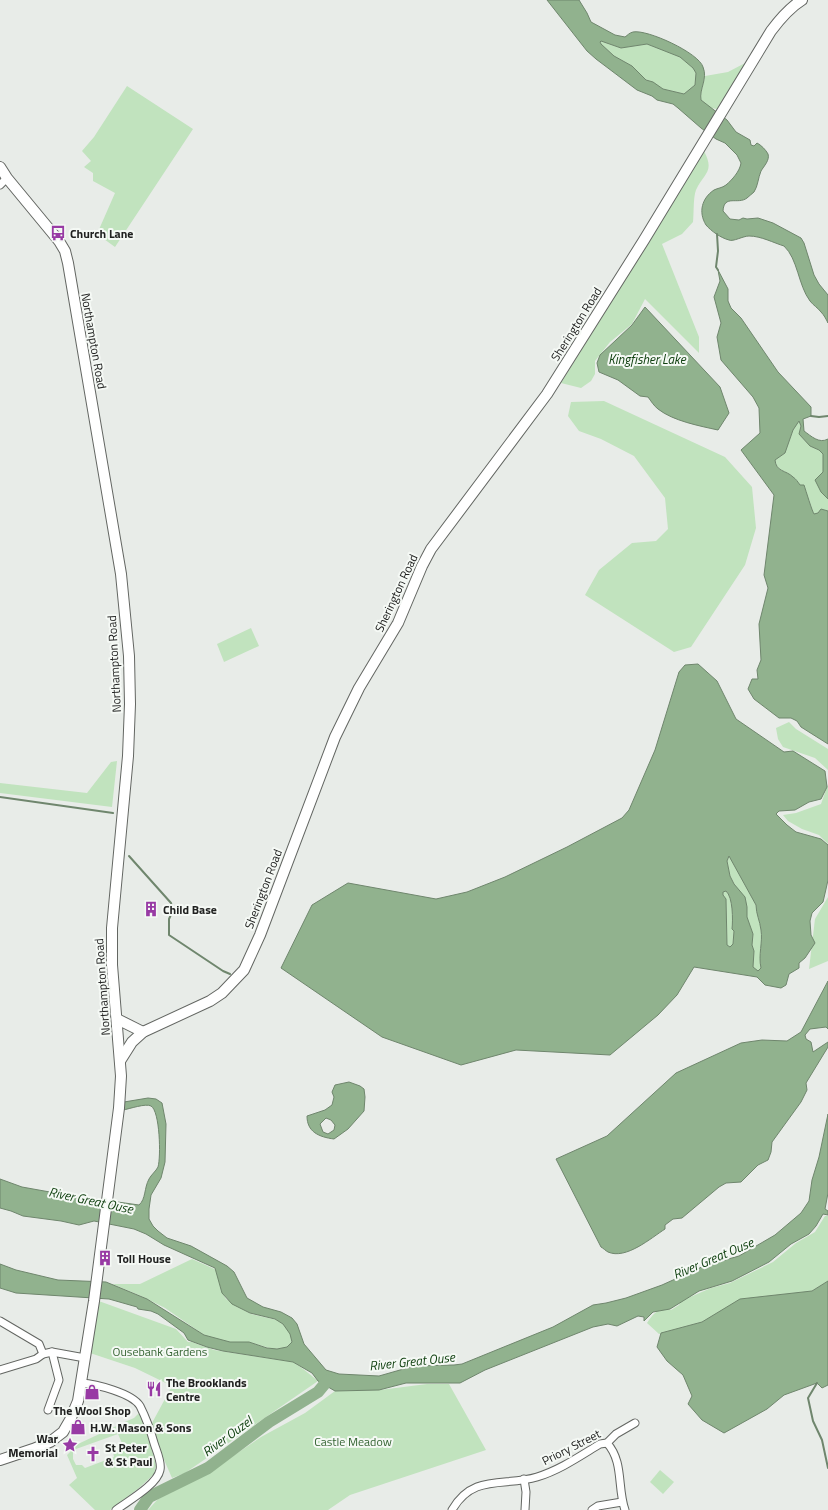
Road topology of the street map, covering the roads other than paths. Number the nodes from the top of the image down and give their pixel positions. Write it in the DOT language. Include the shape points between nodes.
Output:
graph roads {
  1 [pos="802,0"];
  2 [pos="0,167"];
  3 [pos="4,181"];
  4 [pos="117,1019"];
  5 [pos="143,1032"];
  6 [pos="120,1061"];
  7 [pos="0,1321"];
  8 [pos="52,1352"];
  9 [pos="43,1354"];
  10 [pos="86,1358"];
  11 [pos="0,1370"];
  12 [pos="81,1383"];
  13 [pos="48,1410"];
  14 [pos="635,1423"];
  15 [pos="607,1443"];
  16 [pos="0,1460"];
  17 [pos="524,1479"];
  18 [pos="622,1502"];
  19 [pos="116,1510"];
  20 [pos="452,1510"];
  21 [pos="525,1510"];
  22 [pos="592,1510"];
  23 [pos="625,1510"];
  1 -- 5 [label="main road, Sherington Road" via="787,11 771,31 546,394 431,549 398,623 359,688 335,737 260,935 244,970 222,993 210,1001"];
  2 -- 3 [label="main road, Northampton Road"];
  3 -- 4 [label="main road, Northampton Road" via="51,230 65,251 121,574 129,656 130,704 128,756 112,928"];
  4 -- 5 [label="main road"];
  4 -- 6 [label="main road, Northampton Road"];
  5 -- 6 [label="main road, Sherington Road" via="132,1042"];
  6 -- 10 [label="main road, Northampton Road" via="122,1076 119,1108"];
  7 -- 9 [label="street" via="39,1344"];
  8 -- 9 [label="street"];
  8 -- 10 [label="street"];
  8 -- 13 [label="street" via="59,1380"];
  9 -- 11 [label="street" via="36,1359"];
  10 -- 12 [label="main road, Northampton Road"];
  12 -- 16 [label="main road, Northampton Road" via="78,1401 62,1432 50,1442"];
  12 -- 19 [label="street" via="96,1384 133,1398 140,1406 161,1469 147,1488"];
  14 -- 15 [label="street, Priory Street" via="616,1434"];
  15 -- 17 [label="street, Priory Street" via="600,1444 558,1468"];
  15 -- 18 [label="street" via="613,1449 618,1463"];
  17 -- 20 [label="street, Priory Street" via="489,1483 468,1491"];
  17 -- 21 [label="street"];
  18 -- 22 [label="street" via="598,1506"];
  18 -- 23 [label="street"];
}
